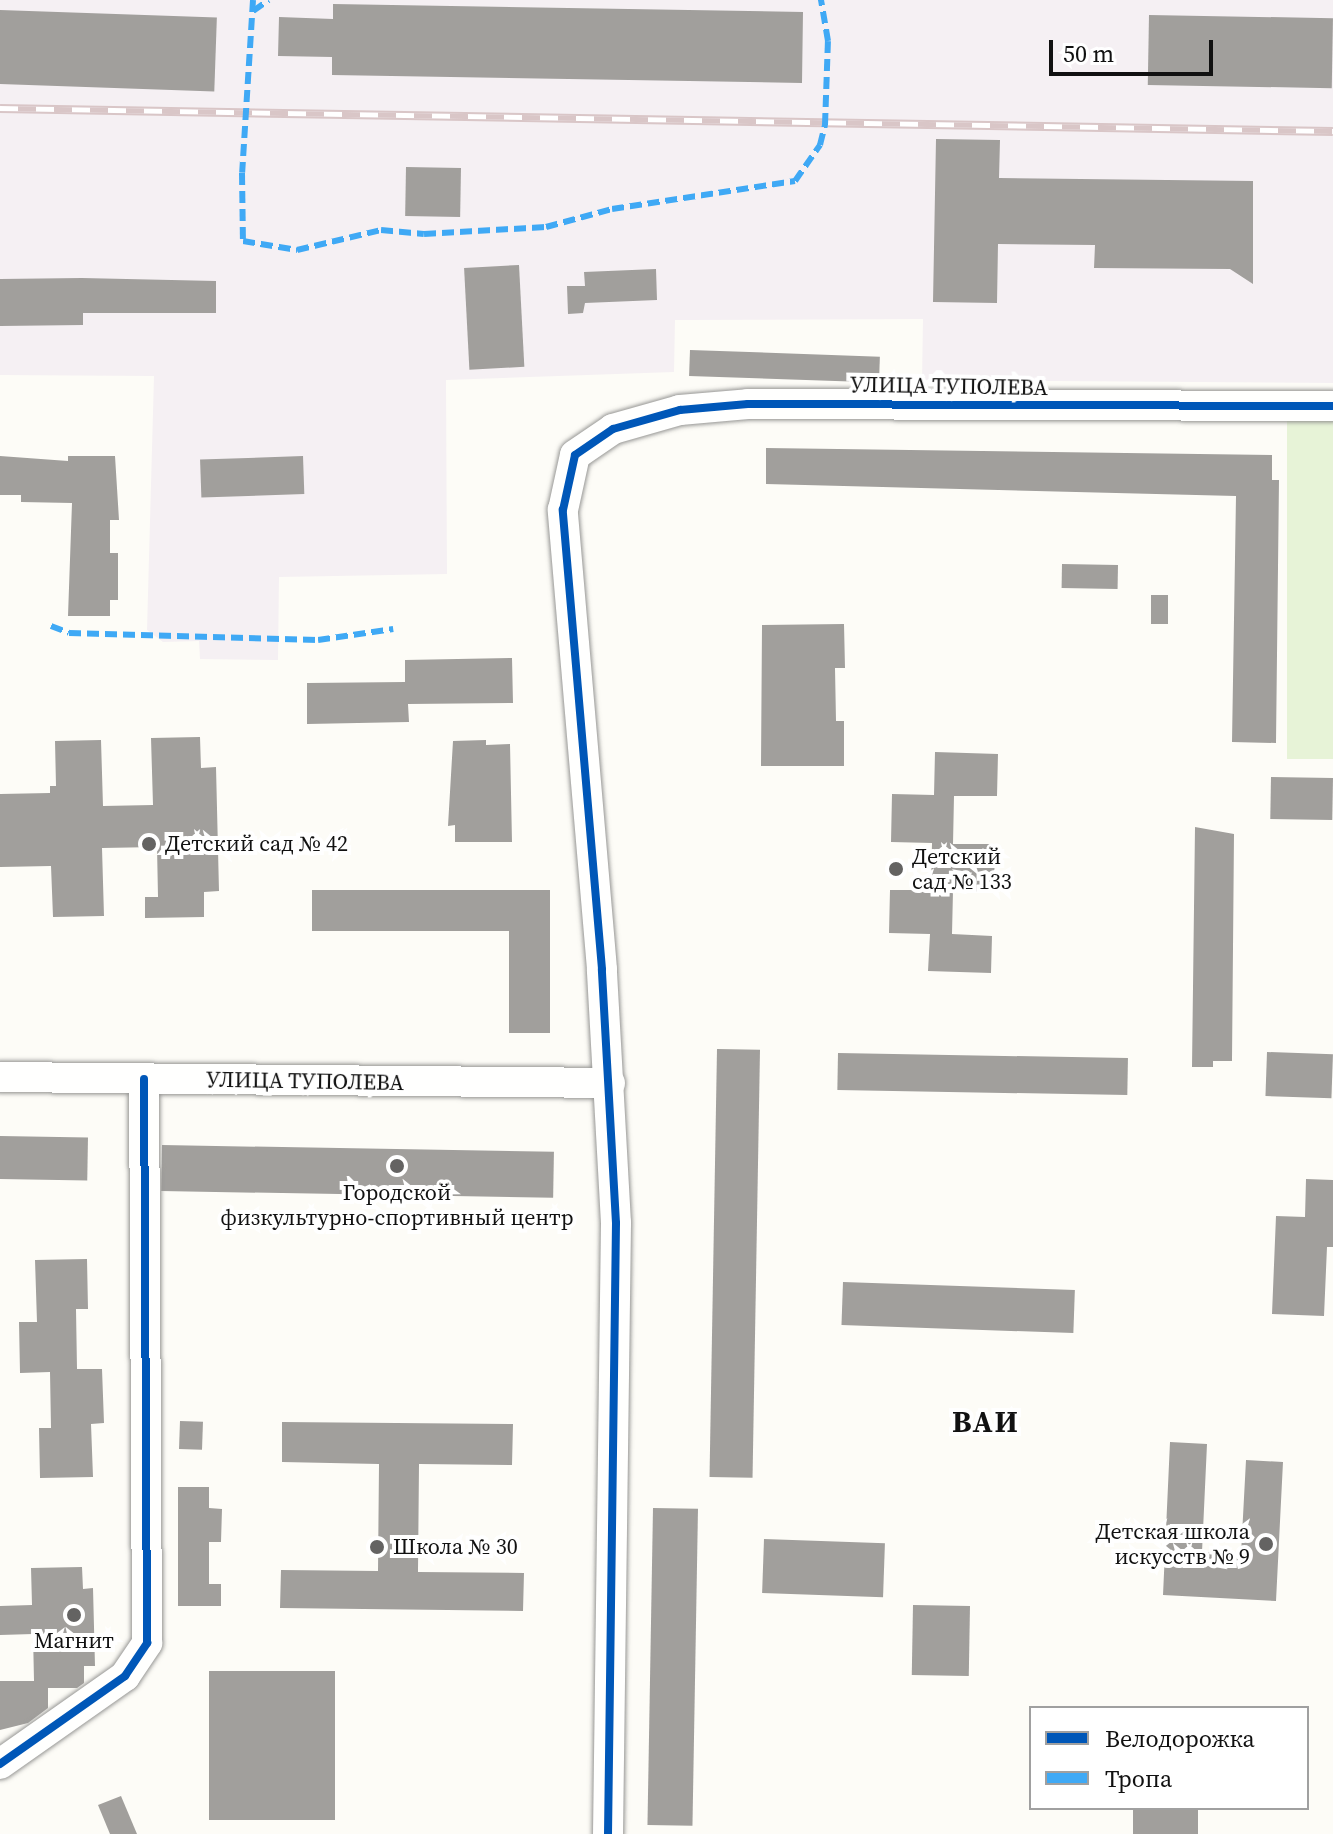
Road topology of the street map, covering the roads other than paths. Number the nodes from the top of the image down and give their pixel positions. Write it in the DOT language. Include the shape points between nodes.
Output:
graph roads {
  1 [pos="1333,406"];
  2 [pos="0,1077"];
  3 [pos="144,1079"];
  4 [pos="610,1083"];
  5 [pos="0,1764"];
  6 [pos="608,1834"];
  1 -- 4 [label="street, УЛИЦА ТУПОЛЕВА" via="748,404 680,410 613,429 575,455 563,510"];
  2 -- 3 [label="street, УЛИЦА ТУПОЛЕВА"];
  3 -- 4 [label="street, УЛИЦА ТУПОЛЕВА"];
  3 -- 5 [label="street" via="147,1643 125,1676"];
  4 -- 6 [label="street" via="616,1238"];
}
